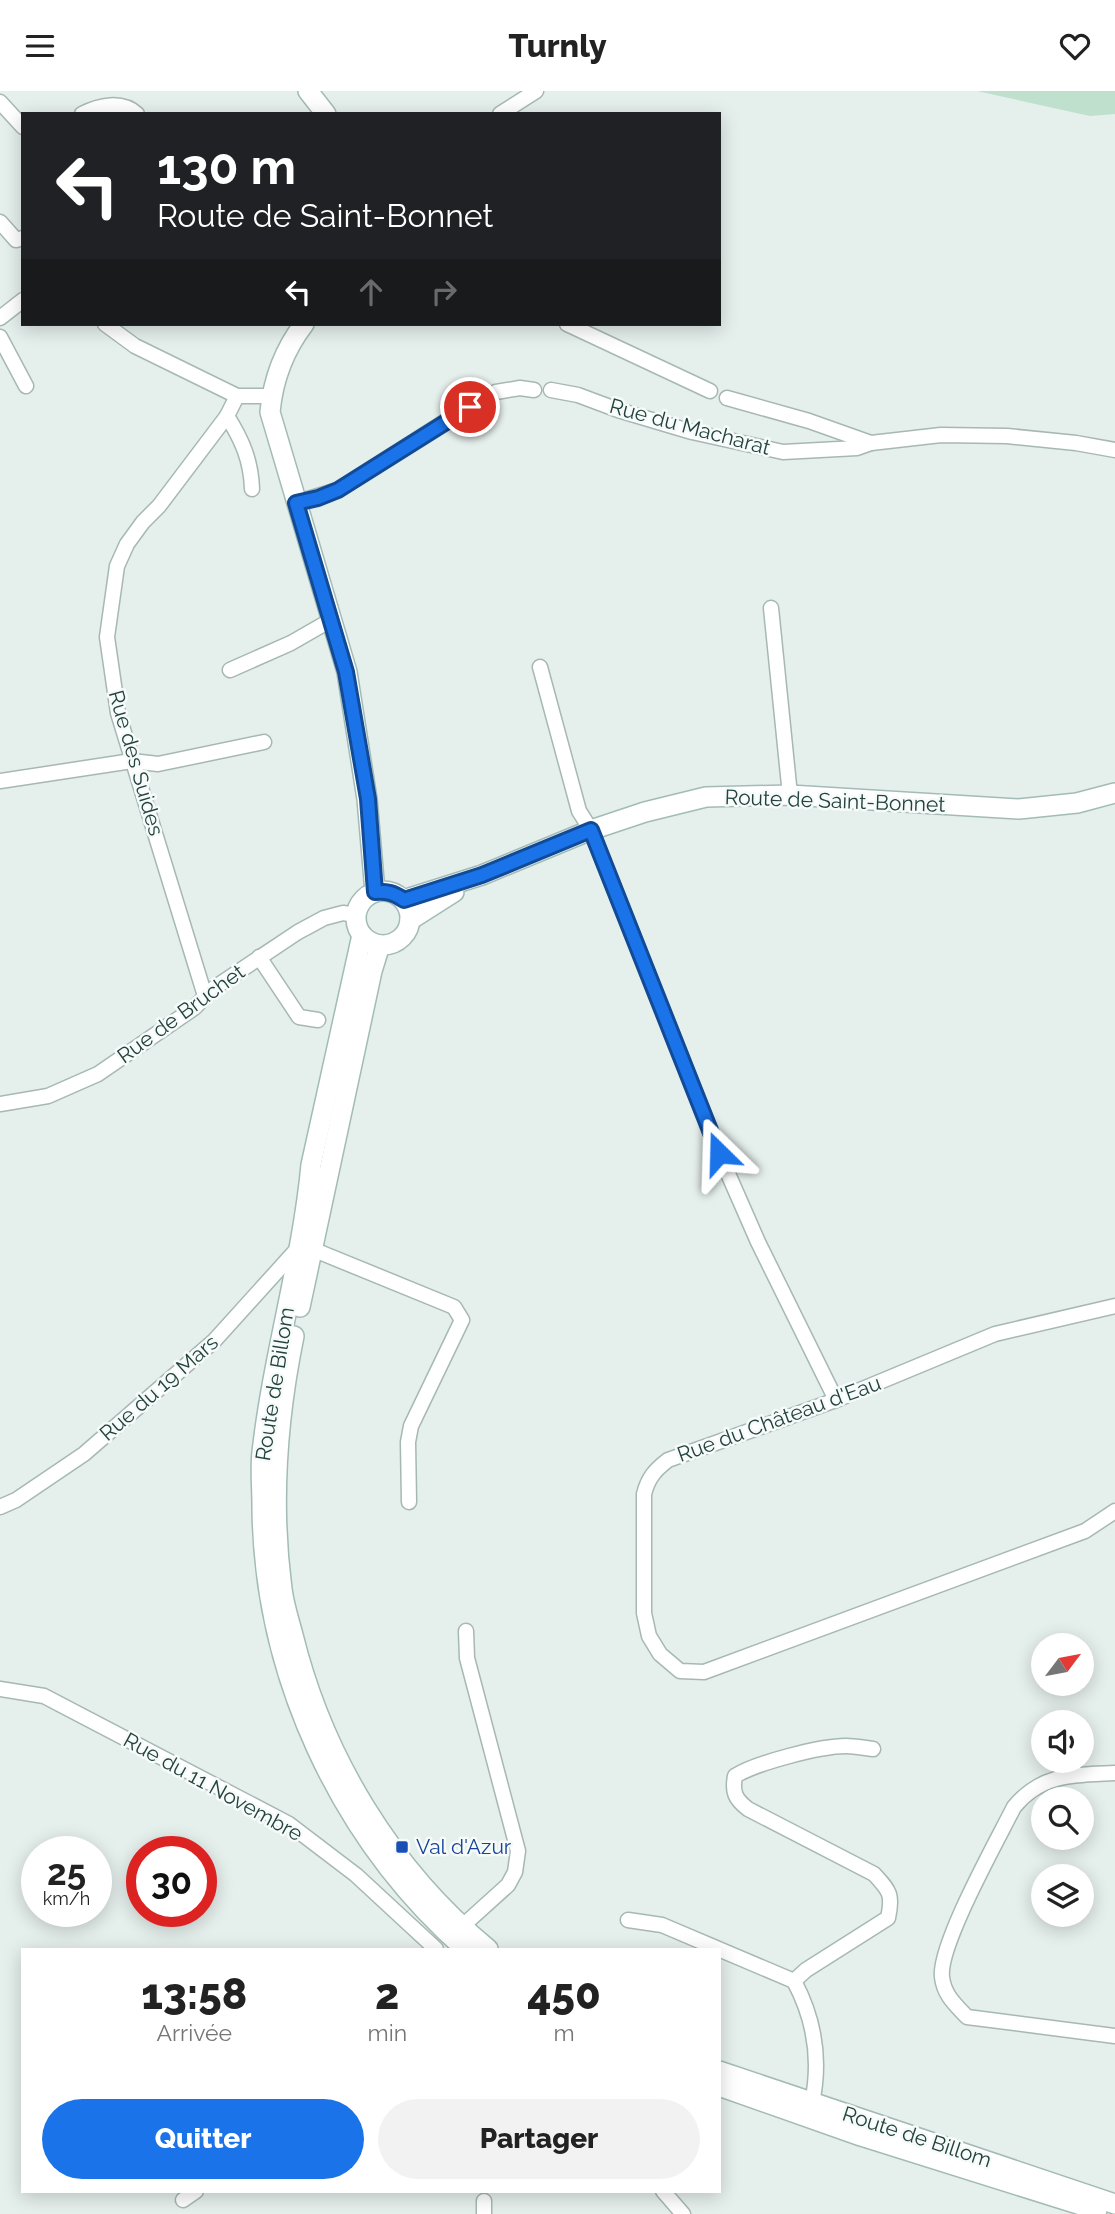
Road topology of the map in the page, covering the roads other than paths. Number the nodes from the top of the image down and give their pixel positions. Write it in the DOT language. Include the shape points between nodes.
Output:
graph roads {
  1 [pos="309,91"];
  2 [pos="536,91"];
  3 [pos="0,102"];
  4 [pos="86,112"];
  5 [pos="134,112"];
  6 [pos="325,112"];
  7 [pos="503,112"];
  8 [pos="21,125"];
  9 [pos="0,222"];
  10 [pos="21,239"];
  11 [pos="21,302"];
  12 [pos="0,318"];
  13 [pos="108,326"];
  14 [pos="302,326"];
  15 [pos="571,326"];
  16 [pos="0,337"];
  17 [pos="26,386"];
  18 [pos="534,390"];
  19 [pos="551,390"];
  20 [pos="710,391"];
  21 [pos="237,396"];
  22 [pos="271,396"];
  23 [pos="727,398"];
  24 [pos="228,416"];
  25 [pos="871,443"];
  26 [pos="1115,450"];
  27 [pos="252,489"];
  28 [pos="296,503"];
  29 [pos="771,608"];
  30 [pos="331,620"];
  31 [pos="540,667"];
  32 [pos="230,670"];
  33 [pos="264,742"];
  34 [pos="132,761"];
  35 [pos="0,781"];
  36 [pos="1115,793"];
  37 [pos="790,795"];
  38 [pos="591,830"];
  39 [pos="482,875"];
  40 [pos="375,892"];
  41 [pos="404,900"];
  42 [pos="356,915"];
  43 [pos="410,920"];
  44 [pos="362,935"];
  45 [pos="380,945"];
  46 [pos="259,957"];
  47 [pos="205,996"];
  48 [pos="317,1020"];
  49 [pos="0,1104"];
  50 [pos="305,1248"];
  51 [pos="1115,1306"];
  52 [pos="836,1400"];
  53 [pos="408,1502"];
  54 [pos="0,1507"];
  55 [pos="1115,1511"];
  56 [pos="466,1631"];
  57 [pos="0,1689"];
  58 [pos="873,1749"];
  59 [pos="1115,1773"];
  60 [pos="628,1920"];
  61 [pos="453,1941"];
  62 [pos="484,1948"];
  63 [pos="716,1948"];
  64 [pos="721,1950"];
  65 [pos="794,1981"];
  66 [pos="1115,2036"];
  67 [pos="721,2072"];
  68 [pos="721,2087"];
  69 [pos="812,2103"];
  70 [pos="193,2193"];
  71 [pos="665,2193"];
  72 [pos="183,2200"];
  73 [pos="1115,2204"];
  74 [pos="683,2214"];
  75 [pos="1110,2214"];
  1 -- 6 [label="main road"];
  2 -- 7 [label="street"];
  3 -- 8 [label="street"];
  4 -- 5 [label="street" via="125,105"];
  9 -- 10 [label="street" via="16,240"];
  11 -- 12 [label="street"];
  13 -- 21 [label="street" via="135,346"];
  14 -- 22 [label="main road" via="292,339"];
  15 -- 20 [label="street"];
  16 -- 17 [label="street"];
  18 -- 28 [label="street" via="496,392 338,490"];
  19 -- 25 [label="street, Rue du Macharat" via="692,432 783,452 857,448"];
  21 -- 22 [label="street"];
  21 -- 24 [label="street, Rue des Suides"];
  22 -- 28 [label="main road" via="270,412"];
  23 -- 25 [label="street"];
  24 -- 27 [label="street" via="243,441"];
  24 -- 34 [label="street, Rue des Suides" via="143,522 117,566 107,637 118,713"];
  25 -- 26 [label="street, Rue du Macharat" via="941,435 1007,436"];
  28 -- 30 [label="main road"];
  29 -- 37 [label="street"];
  30 -- 32 [label="street"];
  30 -- 40 [label="main road" via="356,724"];
  31 -- 38 [label="street" via="579,811"];
  33 -- 34 [label="street" via="158,764"];
  34 -- 35 [label="street"];
  34 -- 47 [label="street, Rue des Suides"];
  36 -- 37 [label="main road, Route de Saint-Bonnet" via="1077,803 1018,809"];
  37 -- 38 [label="main road, Route de Saint-Bonnet" via="706,797"];
  38 -- 39 [label="main road, Route de Saint-Bonnet"];
  38 -- 52 [label="street" via="719,1153"];
  39 -- 41 [label="main road, Route de Saint-Bonnet"];
  39 -- 43 [label="main road, Route de Saint-Bonnet"];
  40 -- 41 [label="main road" via="386,891"];
  40 -- 42 [label="main road" via="366,897"];
  41 -- 43 [label="main road"];
  42 -- 44 [label="main road"];
  42 -- 46 [label="street, Rue de Bruchet" via="324,918"];
  43 -- 45 [label="main road" via="401,939"];
  44 -- 45 [label="main road"];
  44 -- 50 [label="main road, Route de Billom" via="311,1165"];
  45 -- 50 [label="main road, Route de Billom"];
  46 -- 47 [label="street, Rue de Bruchet"];
  46 -- 48 [label="street" via="299,1017"];
  47 -- 49 [label="street, Rue de Bruchet" via="98,1074 48,1096"];
  50 -- 53 [label="street" via="454,1307 462,1320 411,1426"];
  50 -- 54 [label="street, Rue du 19 Mars" via="214,1341 84,1454"];
  50 -- 61 [label="main road, Route de Billom" via="278,1449 276,1533 282,1592 301,1668 345,1774 426,1890"];
  51 -- 52 [label="street, Rue du Château d'Eau" via="995,1334"];
  52 -- 55 [label="street, Rue du Château d'Eau" via="668,1459 653,1471 644,1494 644,1613 649,1636 660,1654 680,1671 704,1672 1085,1531"];
  56 -- 61 [label="street" via="467,1658 518,1851 508,1885"];
  57 -- 61 [label="street, Rue du 11 Novembre" via="44,1696 289,1824"];
  58 -- 65 [label="street" via="844,1746 813,1751 735,1776 737,1800 748,1809 874,1874 892,1901 888,1918"];
  59 -- 66 [label="street" via="1056,1778 1023,1795 966,1904 942,1974 947,1995 967,2017"];
  60 -- 63 [label="street" via="662,1925"];
  61 -- 62 [label="main road, Route de Billom"];
  64 -- 65 [label="street"];
  65 -- 69 [label="street" via="814,2029"];
  67 -- 69 [label="main road, Route de Billom"];
  68 -- 75 [label="main road, Route de Billom"];
  69 -- 73 [label="main road, Route de Billom"];
  70 -- 72 [label="street"];
  71 -- 74 [label="street"];
}
